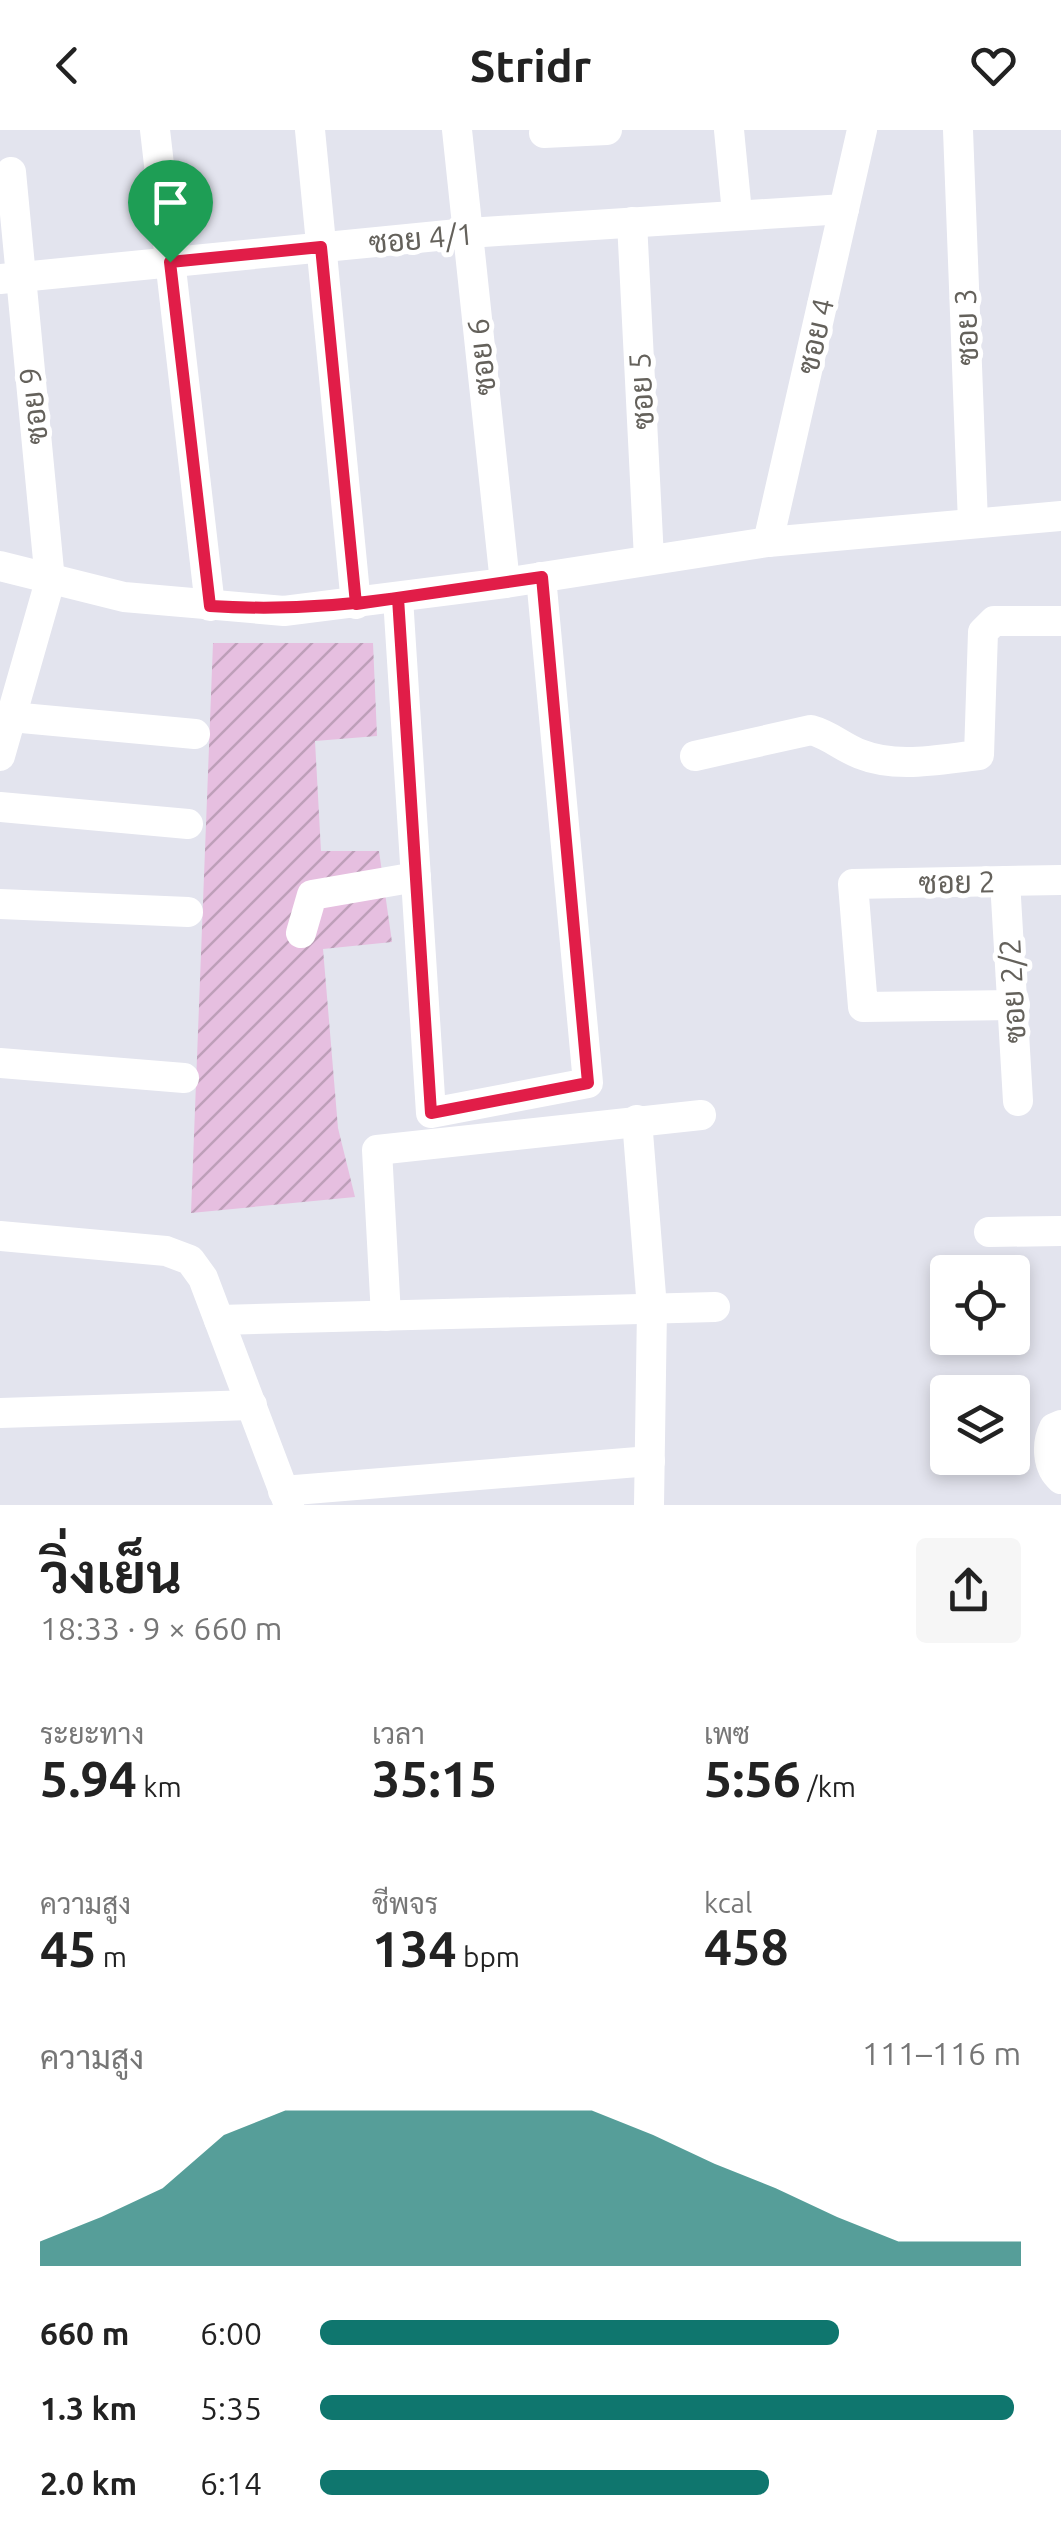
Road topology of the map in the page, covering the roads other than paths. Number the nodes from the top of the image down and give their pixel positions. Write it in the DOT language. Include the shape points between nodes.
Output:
graph roads {
  1 [pos="155,130"];
  2 [pos="310,130"];
  3 [pos="457,130"];
  4 [pos="607,130"];
  5 [pos="729,130"];
  6 [pos="862,130"];
  7 [pos="958,130"];
  8 [pos="544,133"];
  9 [pos="10,172"];
  10 [pos="844,209"];
  11 [pos="737,214"];
  12 [pos="632,222"];
  13 [pos="468,232"];
  14 [pos="321,247"];
  15 [pos="170,262"];
  16 [pos="10,278"];
  17 [pos="1061,516"];
  18 [pos="973,524"];
  19 [pos="768,542"];
  20 [pos="650,559"];
  21 [pos="2,572"];
  22 [pos="542,577"];
  23 [pos="50,581"];
  24 [pos="505,583"];
  25 [pos="398,598"];
  26 [pos="356,604"];
  27 [pos="210,606"];
  28 [pos="1061,621"];
  29 [pos="11,717"];
  30 [pos="195,734"];
  31 [pos="0,756"];
  32 [pos="695,756"];
  33 [pos="0,807"];
  34 [pos="188,824"];
  35 [pos="416,878"];
  36 [pos="1061,880"];
  37 [pos="1005,881"];
  38 [pos="0,904"];
  39 [pos="188,912"];
  40 [pos="301,933"];
  41 [pos="1015,1005"];
  42 [pos="0,1063"];
  43 [pos="184,1078"];
  44 [pos="1018,1101"];
  45 [pos="701,1115"];
  46 [pos="637,1120"];
  47 [pos="1061,1231"];
  48 [pos="988,1232"];
  49 [pos="0,1236"];
  50 [pos="715,1307"];
  51 [pos="652,1308"];
  52 [pos="386,1316"];
  53 [pos="220,1320"];
  54 [pos="252,1405"];
  55 [pos="0,1413"];
  56 [pos="1061,1425"];
  57 [pos="650,1460"];
  58 [pos="1061,1479"];
  59 [pos="286,1498"];
  60 [pos="649,1505"];
  1 -- 15 [label="street"];
  2 -- 14 [label="street"];
  3 -- 13 [label="street, ซอย 6"];
  4 -- 8 [label="street"];
  5 -- 11 [label="street"];
  6 -- 10 [label="street, ซอย 4"];
  7 -- 18 [label="street, ซอย 3"];
  9 -- 16 [label="street, ซอย 9"];
  10 -- 11 [label="street, ซอย 4/1"];
  10 -- 19 [label="street, ซอย 4"];
  11 -- 12 [label="street, ซอย 4/1"];
  12 -- 13 [label="street, ซอย 4/1"];
  12 -- 20 [label="street, ซอย 5"];
  13 -- 14 [label="street, ซอย 4/1"];
  13 -- 24 [label="street, ซอย 6"];
  14 -- 15 [label="street, ซอย 4/1"];
  14 -- 26 [label="street"];
  15 -- 16 [label="street, ซอย 4/1"];
  15 -- 27 [label="street"];
  16 -- 23 [label="street, ซอย 9"];
  17 -- 18 [label="street"];
  18 -- 19 [label="street"];
  19 -- 20 [label="street"];
  20 -- 22 [label="street"];
  21 -- 23 [label="street"];
  22 -- 24 [label="street"];
  22 -- 35 [label="street" via="588,1083 431,1113"];
  23 -- 27 [label="street"];
  23 -- 29 [label="street"];
  24 -- 25 [label="street"];
  25 -- 26 [label="street"];
  25 -- 35 [label="street"];
  26 -- 27 [label="street" via="284,611"];
  28 -- 32 [label="street" via="994,621 983,632 979,756 892,763 811,730"];
  29 -- 30 [label="street"];
  29 -- 31 [label="street"];
  33 -- 34 [label="street"];
  35 -- 40 [label="street" via="312,896"];
  36 -- 37 [label="street, ซอย 2"];
  37 -- 41 [label="street, ซอย 2/2"];
  37 -- 41 [label="street, ซอย 2" via="852,884 864,1007"];
  38 -- 39 [label="street"];
  41 -- 44 [label="street, ซอย 2/2"];
  42 -- 43 [label="street"];
  45 -- 46 [label="street"];
  46 -- 51 [label="street"];
  46 -- 52 [label="street" via="377,1150"];
  47 -- 48 [label="street"];
  49 -- 53 [label="street" via="166,1251 190,1260"];
  50 -- 51 [label="street"];
  51 -- 52 [label="street"];
  51 -- 57 [label="street"];
  52 -- 53 [label="street"];
  53 -- 54 [label="street"];
  54 -- 55 [label="street"];
  54 -- 59 [label="street"];
  56 -- 58 [label="street" via="1049,1440 1052,1467"];
  57 -- 59 [label="street"];
  57 -- 60 [label="street"];
}
